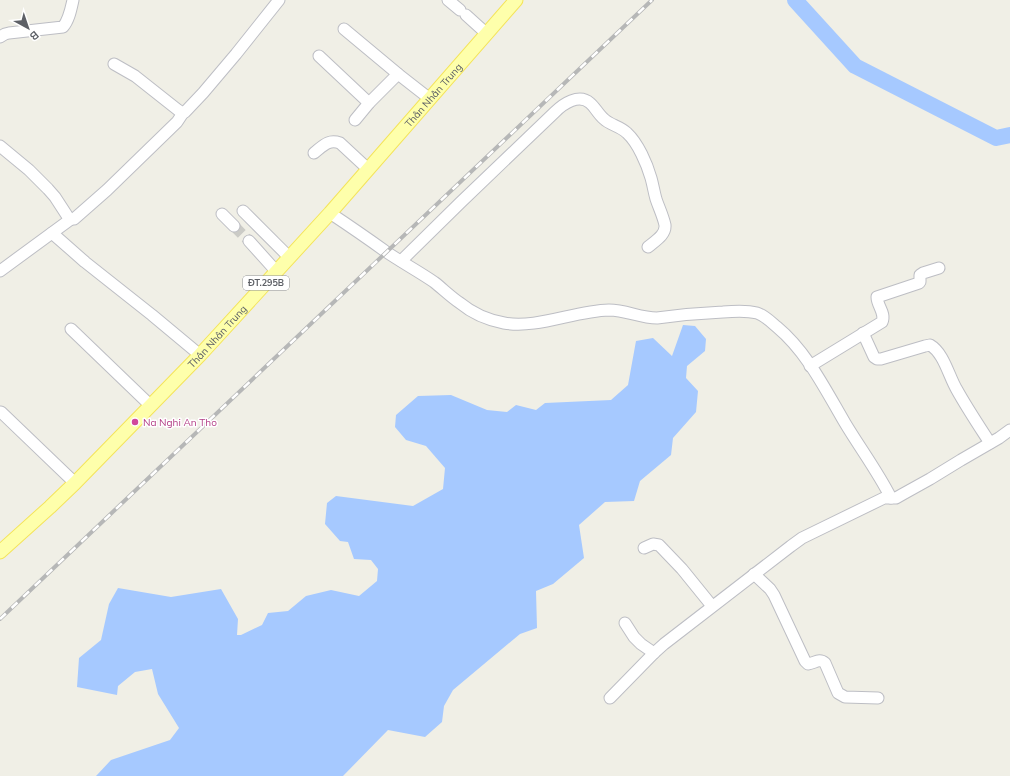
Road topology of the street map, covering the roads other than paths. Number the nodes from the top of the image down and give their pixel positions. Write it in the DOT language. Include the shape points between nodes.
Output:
graph roads {
  1 [pos="73,0"];
  2 [pos="279,0"];
  3 [pos="448,0"];
  4 [pos="516,0"];
  5 [pos="344,29"];
  6 [pos="487,34"];
  7 [pos="0,37"];
  8 [pos="319,56"];
  9 [pos="114,64"];
  10 [pos="398,74"];
  11 [pos="430,99"];
  12 [pos="369,103"];
  13 [pos="183,112"];
  14 [pos="355,120"];
  15 [pos="0,146"];
  16 [pos="314,153"];
  17 [pos="368,169"];
  18 [pos="243,211"];
  19 [pos="330,212"];
  20 [pos="222,214"];
  21 [pos="71,219"];
  22 [pos="234,226"];
  23 [pos="52,233"];
  24 [pos="249,241"];
  25 [pos="648,247"];
  26 [pos="289,257"];
  27 [pos="401,261"];
  28 [pos="939,268"];
  29 [pos="0,271"];
  30 [pos="276,271"];
  31 [pos="71,329"];
  32 [pos="863,333"];
  33 [pos="200,355"];
  34 [pos="810,366"];
  35 [pos="150,405"];
  36 [pos="1,412"];
  37 [pos="1010,430"];
  38 [pos="990,443"];
  39 [pos="74,483"];
  40 [pos="891,498"];
  41 [pos="644,548"];
  42 [pos="0,552"];
  43 [pos="754,574"];
  44 [pos="712,606"];
  45 [pos="625,623"];
  46 [pos="654,653"];
  47 [pos="610,698"];
  48 [pos="878,698"];
  1 -- 7 [label="street" via="63,27 9,33"];
  2 -- 13 [label="street" via="203,93"];
  3 -- 6 [label="street"];
  4 -- 6 [label="main road, Thân Nhân Trung / ĐT.295B"];
  5 -- 10 [label="street"];
  6 -- 11 [label="main road, Thân Nhân Trung / ĐT.295B"];
  8 -- 12 [label="street"];
  9 -- 13 [label="street" via="135,76"];
  10 -- 11 [label="street"];
  10 -- 12 [label="street"];
  11 -- 17 [label="main road, Thân Nhân Trung / ĐT.295B"];
  12 -- 14 [label="street"];
  13 -- 21 [label="street" via="177,122 107,190"];
  15 -- 21 [label="street" via="48,188"];
  16 -- 17 [label="street" via="328,142 340,143"];
  17 -- 19 [label="main road, Thân Nhân Trung / ĐT.295B"];
  18 -- 26 [label="street"];
  19 -- 26 [label="main road, Thân Nhân Trung / ĐT.295B"];
  19 -- 27 [label="street"];
  20 -- 22 [label="street"];
  21 -- 23 [label="street"];
  23 -- 29 [label="street"];
  23 -- 33 [label="street"];
  24 -- 30 [label="street"];
  25 -- 27 [label="street" via="664,233 666,225 651,177 639,150 626,132 603,119 589,102 580,100 570,101 555,112"];
  26 -- 30 [label="main road, Thân Nhân Trung / ĐT.295B"];
  27 -- 34 [label="street" via="473,312 504,322 533,323 609,310 620,310 650,318 754,312 785,334"];
  28 -- 32 [label="street" via="920,275 919,284 877,297 883,320"];
  30 -- 33 [label="main road, Thân Nhân Trung / ĐT.295B"];
  31 -- 35 [label="street"];
  32 -- 34 [label="street"];
  32 -- 38 [label="street" via="877,359 930,345 935,348"];
  33 -- 35 [label="main road, Thân Nhân Trung / ĐT.295B"];
  34 -- 40 [label="street"];
  35 -- 39 [label="main road, Thân Nhân Trung / ĐT.295B"];
  36 -- 39 [label="street"];
  37 -- 38 [label="street"];
  38 -- 40 [label="street" via="896,498"];
  39 -- 42 [label="main road, Thân Nhân Trung / ĐT.295B"];
  40 -- 43 [label="street" via="884,498 802,538"];
  41 -- 44 [label="street" via="653,544 659,545"];
  43 -- 44 [label="street"];
  43 -- 48 [label="street" via="774,595 804,660 808,664 822,660 840,695"];
  44 -- 46 [label="street"];
  45 -- 46 [label="street" via="634,637"];
  46 -- 47 [label="street"];
}
